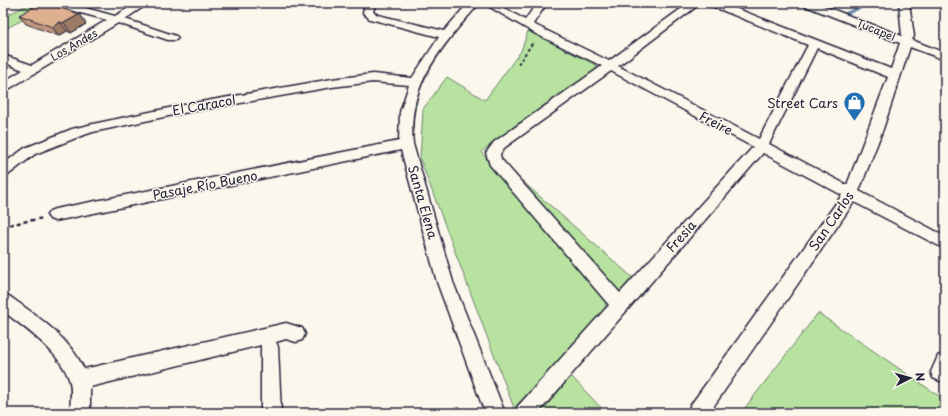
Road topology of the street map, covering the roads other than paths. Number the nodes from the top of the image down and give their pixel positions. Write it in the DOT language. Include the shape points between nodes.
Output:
graph roads {
  1 [pos="55,3"];
  2 [pos="144,3"];
  3 [pos="474,3"];
  4 [pos="488,3"];
  5 [pos="542,3"];
  6 [pos="696,3"];
  7 [pos="713,3"];
  8 [pos="807,3"];
  9 [pos="904,3"];
  10 [pos="370,8"];
  11 [pos="116,20"];
  12 [pos="527,25"];
  13 [pos="446,35"];
  14 [pos="172,38"];
  15 [pos="905,42"];
  16 [pos="814,43"];
  17 [pos="3,58"];
  18 [pos="945,58"];
  19 [pos="610,66"];
  20 [pos="32,70"];
  21 [pos="894,75"];
  22 [pos="415,82"];
  23 [pos="3,86"];
  24 [pos="406,144"];
  25 [pos="761,147"];
  26 [pos="3,171"];
  27 [pos="851,194"];
  28 [pos="55,215"];
  29 [pos="945,243"];
  30 [pos="3,301"];
  31 [pos="620,306"];
  32 [pos="296,334"];
  33 [pos="269,347"];
  34 [pos="79,380"];
  35 [pos="80,413"];
  36 [pos="271,413"];
  37 [pos="495,413"];
  38 [pos="525,413"];
  39 [pos="697,413"];
  1 -- 11 [label="street"];
  2 -- 11 [label="street, Los Andes"];
  3 -- 13 [label="street, Santa Elena"];
  4 -- 12 [label="street, Freire"];
  5 -- 12 [label="street"];
  6 -- 19 [label="street"];
  7 -- 16 [label="street"];
  8 -- 15 [label="street, Tucapel"];
  9 -- 15 [label="street, San Carlos" via="908,36"];
  10 -- 13 [label="street" via="374,17"];
  11 -- 14 [label="street"];
  11 -- 20 [label="street, Los Andes"];
  12 -- 19 [label="street, Freire"];
  13 -- 22 [label="street, Santa Elena"];
  15 -- 18 [label="street, Tucapel"];
  15 -- 21 [label="street, San Carlos"];
  16 -- 21 [label="street"];
  16 -- 25 [label="street, Fresia"];
  17 -- 20 [label="street"];
  19 -- 25 [label="street, Freire"];
  19 -- 31 [label="street" via="499,145 493,153 495,161"];
  20 -- 23 [label="street, Los Andes"];
  21 -- 27 [label="street, San Carlos"];
  22 -- 24 [label="street, Santa Elena" via="407,109"];
  22 -- 26 [label="street, El Caracol" via="373,78 332,83 106,125 77,132 36,149"];
  24 -- 28 [label="street, Pasaje Río Bueno"];
  24 -- 37 [label="street, Santa Elena" via="446,282"];
  25 -- 27 [label="street, Freire"];
  25 -- 31 [label="street, Fresia"];
  27 -- 29 [label="street, Freire"];
  27 -- 39 [label="street, San Carlos"];
  30 -- 34 [label="street" via="54,342"];
  31 -- 38 [label="street, Fresia"];
  32 -- 34 [label="street" via="286,331"];
  33 -- 36 [label="street"];
  34 -- 35 [label="street"];
}
